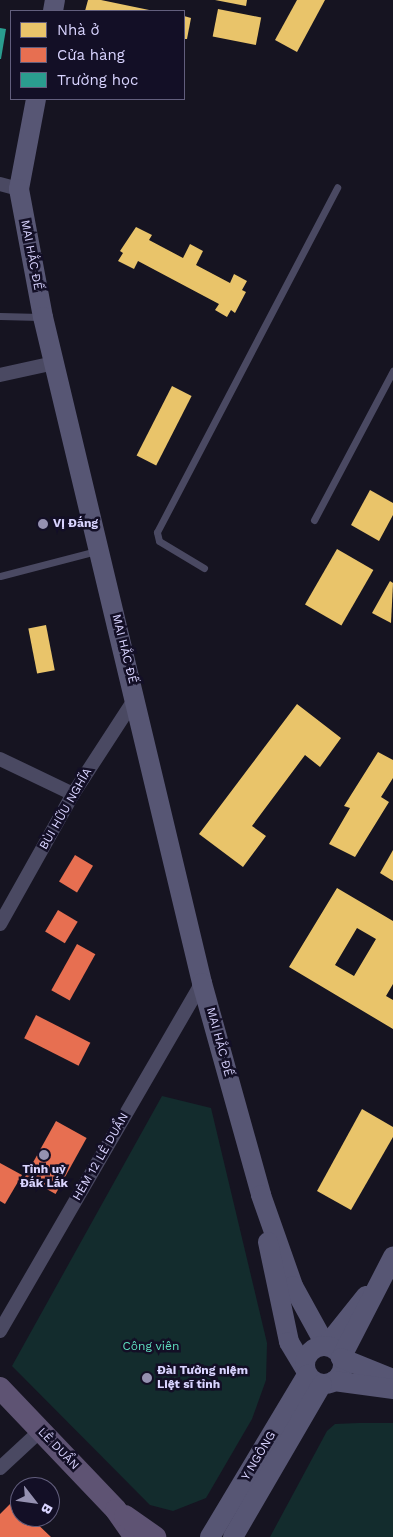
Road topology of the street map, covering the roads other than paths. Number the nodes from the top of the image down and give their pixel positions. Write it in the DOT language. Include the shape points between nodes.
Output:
graph roads {
  1 [pos="36,100"];
  2 [pos="0,184"];
  3 [pos="337,187"];
  4 [pos="19,189"];
  5 [pos="0,316"];
  6 [pos="43,317"];
  7 [pos="54,363"];
  8 [pos="393,371"];
  9 [pos="0,375"];
  10 [pos="314,520"];
  11 [pos="100,550"];
  12 [pos="204,568"];
  13 [pos="0,576"];
  14 [pos="136,697"];
  15 [pos="0,759"];
  16 [pos="73,794"];
  17 [pos="0,925"];
  18 [pos="202,983"];
  19 [pos="261,1195"];
  20 [pos="393,1257"];
  21 [pos="0,1331"];
  22 [pos="333,1352"];
  23 [pos="317,1377"];
  24 [pos="393,1379"];
  25 [pos="0,1388"];
  26 [pos="393,1390"];
  27 [pos="40,1431"];
  28 [pos="0,1468"];
  29 [pos="260,1472"];
  30 [pos="116,1510"];
  31 [pos="135,1537"];
  32 [pos="155,1537"];
  33 [pos="210,1537"];
  34 [pos="233,1537"];
  1 -- 4 [label="street, MAI HẮC ĐẾ"];
  2 -- 4 [label="street"];
  3 -- 12 [label="lane" via="157,532 159,541"];
  4 -- 6 [label="street, MAI HẮC ĐẾ"];
  5 -- 6 [label="lane"];
  6 -- 7 [label="street, MAI HẮC ĐẾ"];
  7 -- 9 [label="street"];
  7 -- 11 [label="street, MAI HẮC ĐẾ"];
  8 -- 10 [label="lane"];
  11 -- 13 [label="lane"];
  11 -- 14 [label="street, MAI HẮC ĐẾ"];
  14 -- 16 [label="street, BÙI HỮU NGHĨA"];
  14 -- 18 [label="street, MAI HẮC ĐẾ"];
  15 -- 16 [label="street"];
  16 -- 17 [label="street, BÙI HỮU NGHĨA"];
  18 -- 19 [label="street, MAI HẮC ĐẾ"];
  18 -- 21 [label="street, HẺM 12 LÊ DUẨN"];
  19 -- 22 [label="street, MAI HẮC ĐẾ" via="293,1286"];
  19 -- 23 [label="street, MAI HẮC ĐẾ" via="272,1268 289,1342"];
  20 -- 22 [label="street"];
  22 -- 23 [label="street" via="342,1370"];
  22 -- 23 [label="street" via="310,1353"];
  22 -- 24 [label="street"];
  23 -- 26 [label="street"];
  23 -- 29 [label="street, Y NGÔNG"];
  25 -- 27 [label="main road, LÊ DUẨN"];
  27 -- 28 [label="street"];
  27 -- 30 [label="main road, LÊ DUẨN"];
  29 -- 33 [label="street, Y NGÔNG"];
  29 -- 34 [label="street, Y NGÔNG"];
  30 -- 31 [label="main road, LÊ DUẨN"];
  30 -- 32 [label="main road, LÊ DUẨN"];
}
